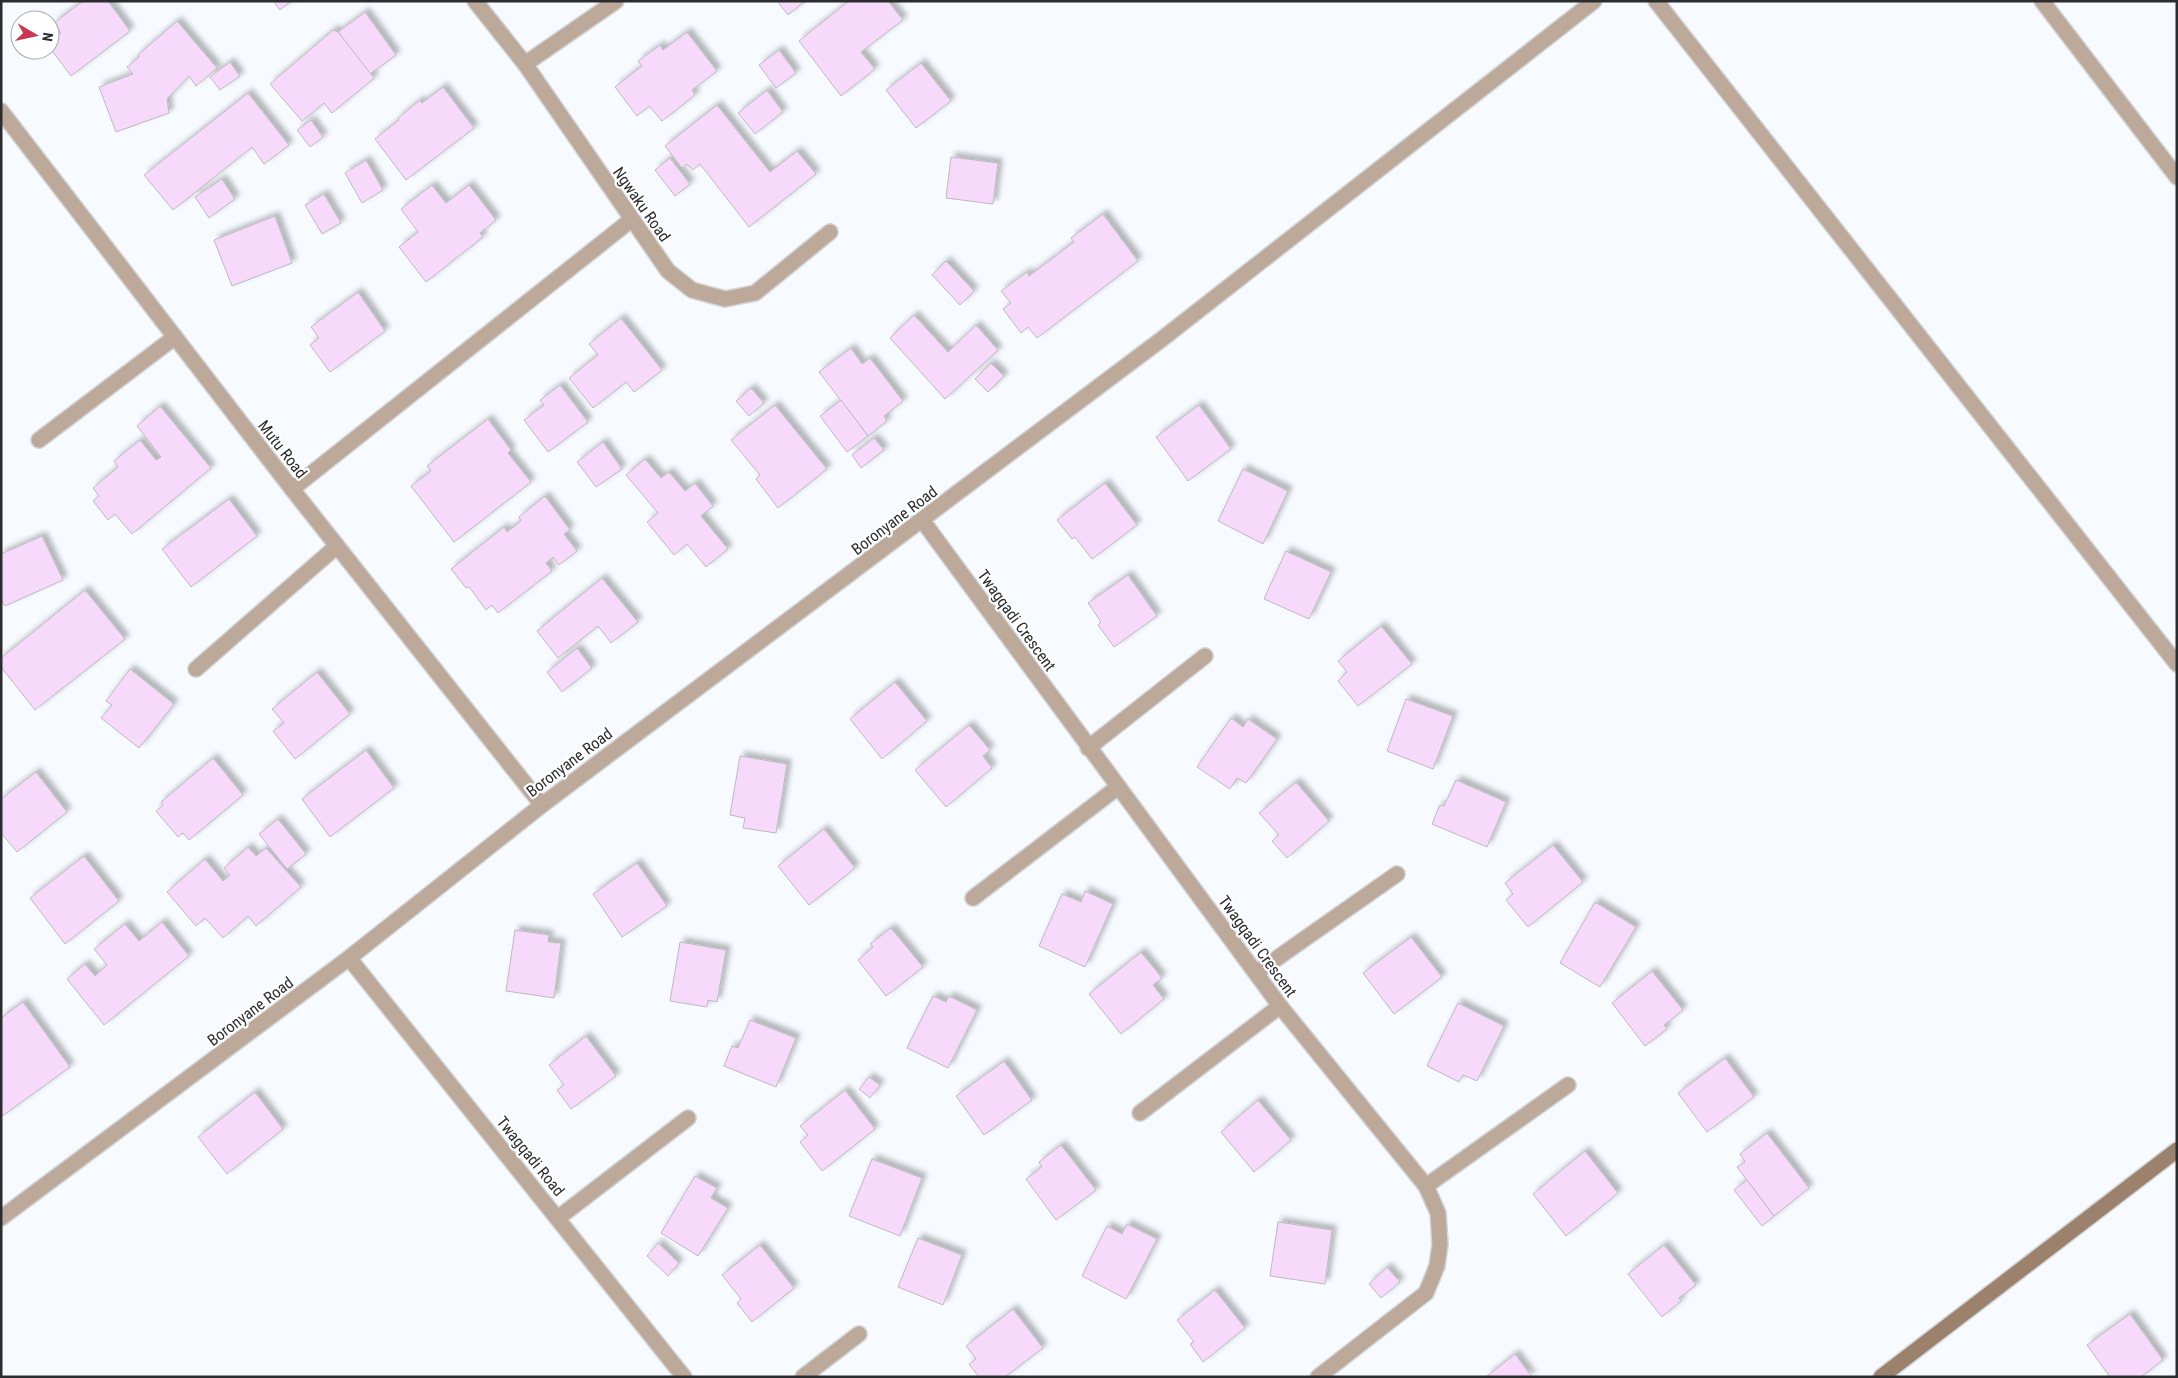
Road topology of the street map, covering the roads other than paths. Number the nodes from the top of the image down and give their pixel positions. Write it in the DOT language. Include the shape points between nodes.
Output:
graph roads {
  1 [pos="475,1"];
  2 [pos="616,1"];
  3 [pos="1594,1"];
  4 [pos="1656,1"];
  5 [pos="2042,1"];
  6 [pos="525,64"];
  7 [pos="4,121"];
  8 [pos="2177,177"];
  9 [pos="631,220"];
  10 [pos="830,232"];
  11 [pos="175,337"];
  12 [pos="39,440"];
  13 [pos="292,489"];
  14 [pos="922,520"];
  15 [pos="337,546"];
  16 [pos="1205,656"];
  17 [pos="2177,664"];
  18 [pos="196,669"];
  19 [pos="1088,748"];
  20 [pos="1118,787"];
  21 [pos="542,805"];
  22 [pos="1397,874"];
  23 [pos="973,898"];
  24 [pos="349,958"];
  25 [pos="1256,973"];
  26 [pos="1280,1006"];
  27 [pos="1568,1086"];
  28 [pos="1140,1113"];
  29 [pos="688,1118"];
  30 [pos="2177,1150"];
  31 [pos="1426,1186"];
  32 [pos="1,1218"];
  33 [pos="558,1218"];
  34 [pos="858,1334"];
  35 [pos="684,1377"];
  36 [pos="803,1377"];
  37 [pos="1318,1377"];
  38 [pos="1881,1377"];
  1 -- 6 [label="street, Ngwaku Road"];
  2 -- 6 [label="street"];
  3 -- 14 [label="street, Boronyane Road" via="1162,339"];
  4 -- 17 [label="street"];
  5 -- 8 [label="street"];
  6 -- 9 [label="street, Ngwaku Road"];
  7 -- 11 [label="street, Mutu Road"];
  9 -- 10 [label="street, Ngwaku Road" via="668,271 692,290 725,298 755,292"];
  9 -- 13 [label="street"];
  11 -- 12 [label="street"];
  11 -- 13 [label="street, Mutu Road"];
  13 -- 15 [label="street, Mutu Road"];
  14 -- 19 [label="street, Twagqadi Crescent"];
  14 -- 21 [label="street, Boronyane Road"];
  15 -- 18 [label="street"];
  15 -- 21 [label="street, Mutu Road"];
  16 -- 19 [label="street"];
  19 -- 20 [label="street, Twagqadi Crescent"];
  20 -- 23 [label="street"];
  20 -- 25 [label="street, Twagqadi Crescent"];
  21 -- 24 [label="street, Boronyane Road"];
  22 -- 25 [label="street"];
  24 -- 32 [label="street, Boronyane Road"];
  24 -- 33 [label="street, Twagqadi Road"];
  25 -- 26 [label="street, Twagqadi Crescent"];
  26 -- 28 [label="street"];
  26 -- 31 [label="street, Twagqadi Crescent"];
  27 -- 31 [label="street"];
  29 -- 33 [label="street"];
  30 -- 38 [label="street"];
  31 -- 37 [label="street, Twagqadi Crescent" via="1438,1214 1440,1244 1437,1266 1426,1292"];
  33 -- 35 [label="street, Twagqadi Road"];
  34 -- 36 [label="street"];
}
